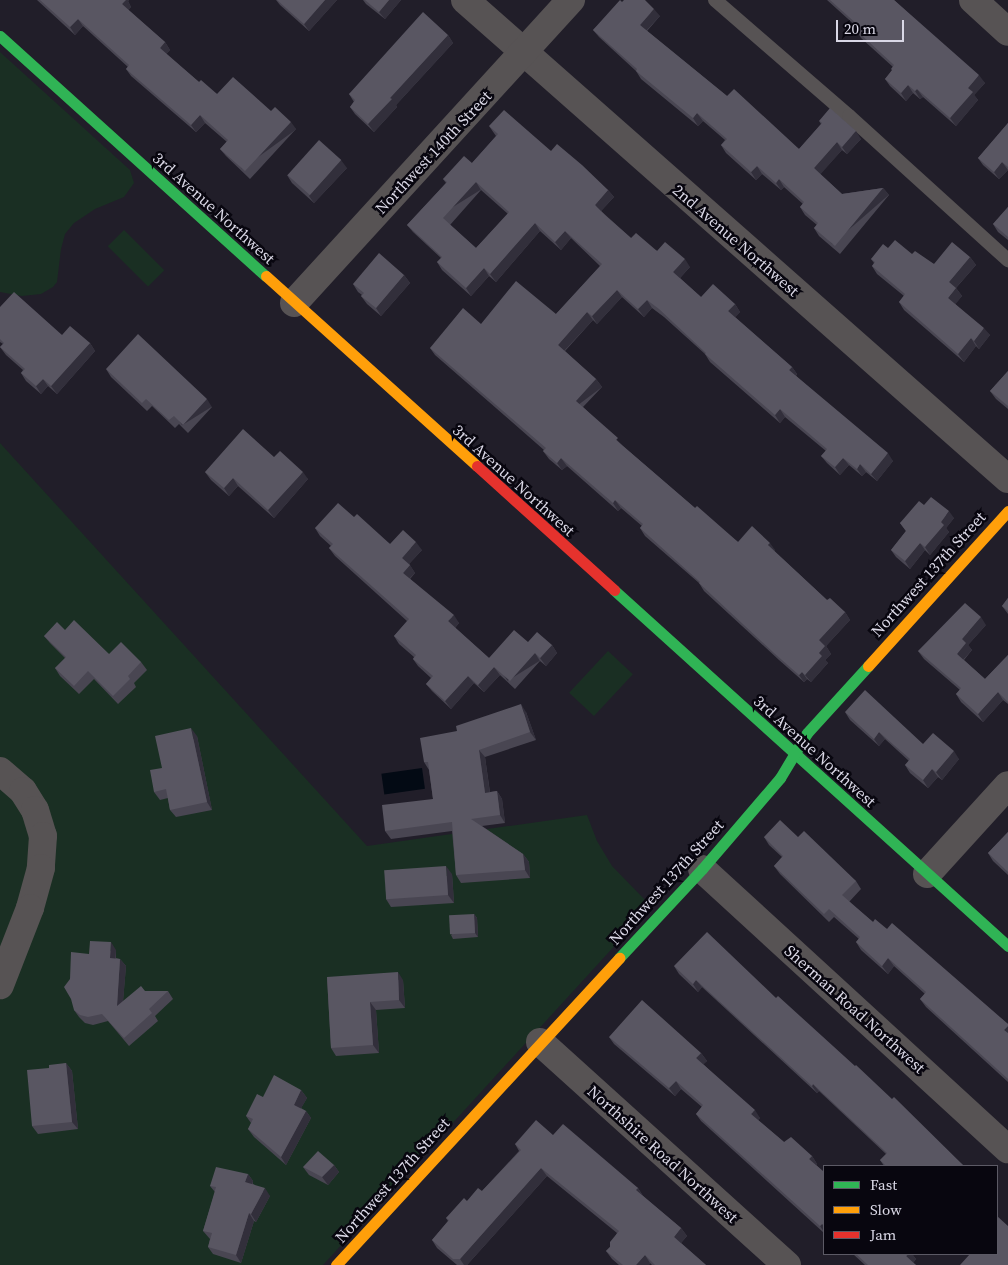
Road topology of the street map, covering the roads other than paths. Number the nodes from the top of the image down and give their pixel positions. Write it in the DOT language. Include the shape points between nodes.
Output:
graph roads {
  1 [pos="464,0"];
  2 [pos="571,0"];
  3 [pos="715,0"];
  4 [pos="973,0"];
  5 [pos="1008,32"];
  6 [pos="0,36"];
  7 [pos="524,52"];
  8 [pos="1008,260"];
  9 [pos="294,303"];
  10 [pos="1008,479"];
  11 [pos="1008,511"];
  12 [pos="794,754"];
  13 [pos="0,771"];
  14 [pos="1008,785"];
  15 [pos="702,869"];
  16 [pos="927,874"];
  17 [pos="1008,946"];
  18 [pos="0,985"];
  19 [pos="540,1042"];
  20 [pos="1008,1149"];
  21 [pos="336,1265"];
  22 [pos="787,1265"];
  1 -- 7 [label="street, 2nd Avenue Northwest"];
  2 -- 7 [label="street, Northwest 140th Street"];
  3 -- 8 [label="lane"];
  4 -- 5 [label="street"];
  6 -- 9 [label="street, 3rd Avenue Northwest"];
  7 -- 9 [label="street, Northwest 140th Street"];
  7 -- 10 [label="street, 2nd Avenue Northwest"];
  9 -- 12 [label="street, 3rd Avenue Northwest"];
  11 -- 12 [label="street, Northwest 137th Street" via="807,732"];
  12 -- 15 [label="street, Northwest 137th Street" via="780,778"];
  12 -- 16 [label="street, 3rd Avenue Northwest"];
  13 -- 18 [label="street" via="23,791 35,810 43,836 41,868 30,908"];
  14 -- 16 [label="street"];
  15 -- 19 [label="street, Northwest 137th Street"];
  15 -- 20 [label="street, Sherman Road Northwest"];
  16 -- 17 [label="street, 3rd Avenue Northwest"];
  19 -- 21 [label="street, Northwest 137th Street"];
  19 -- 22 [label="street, Northshire Road Northwest"];
}
